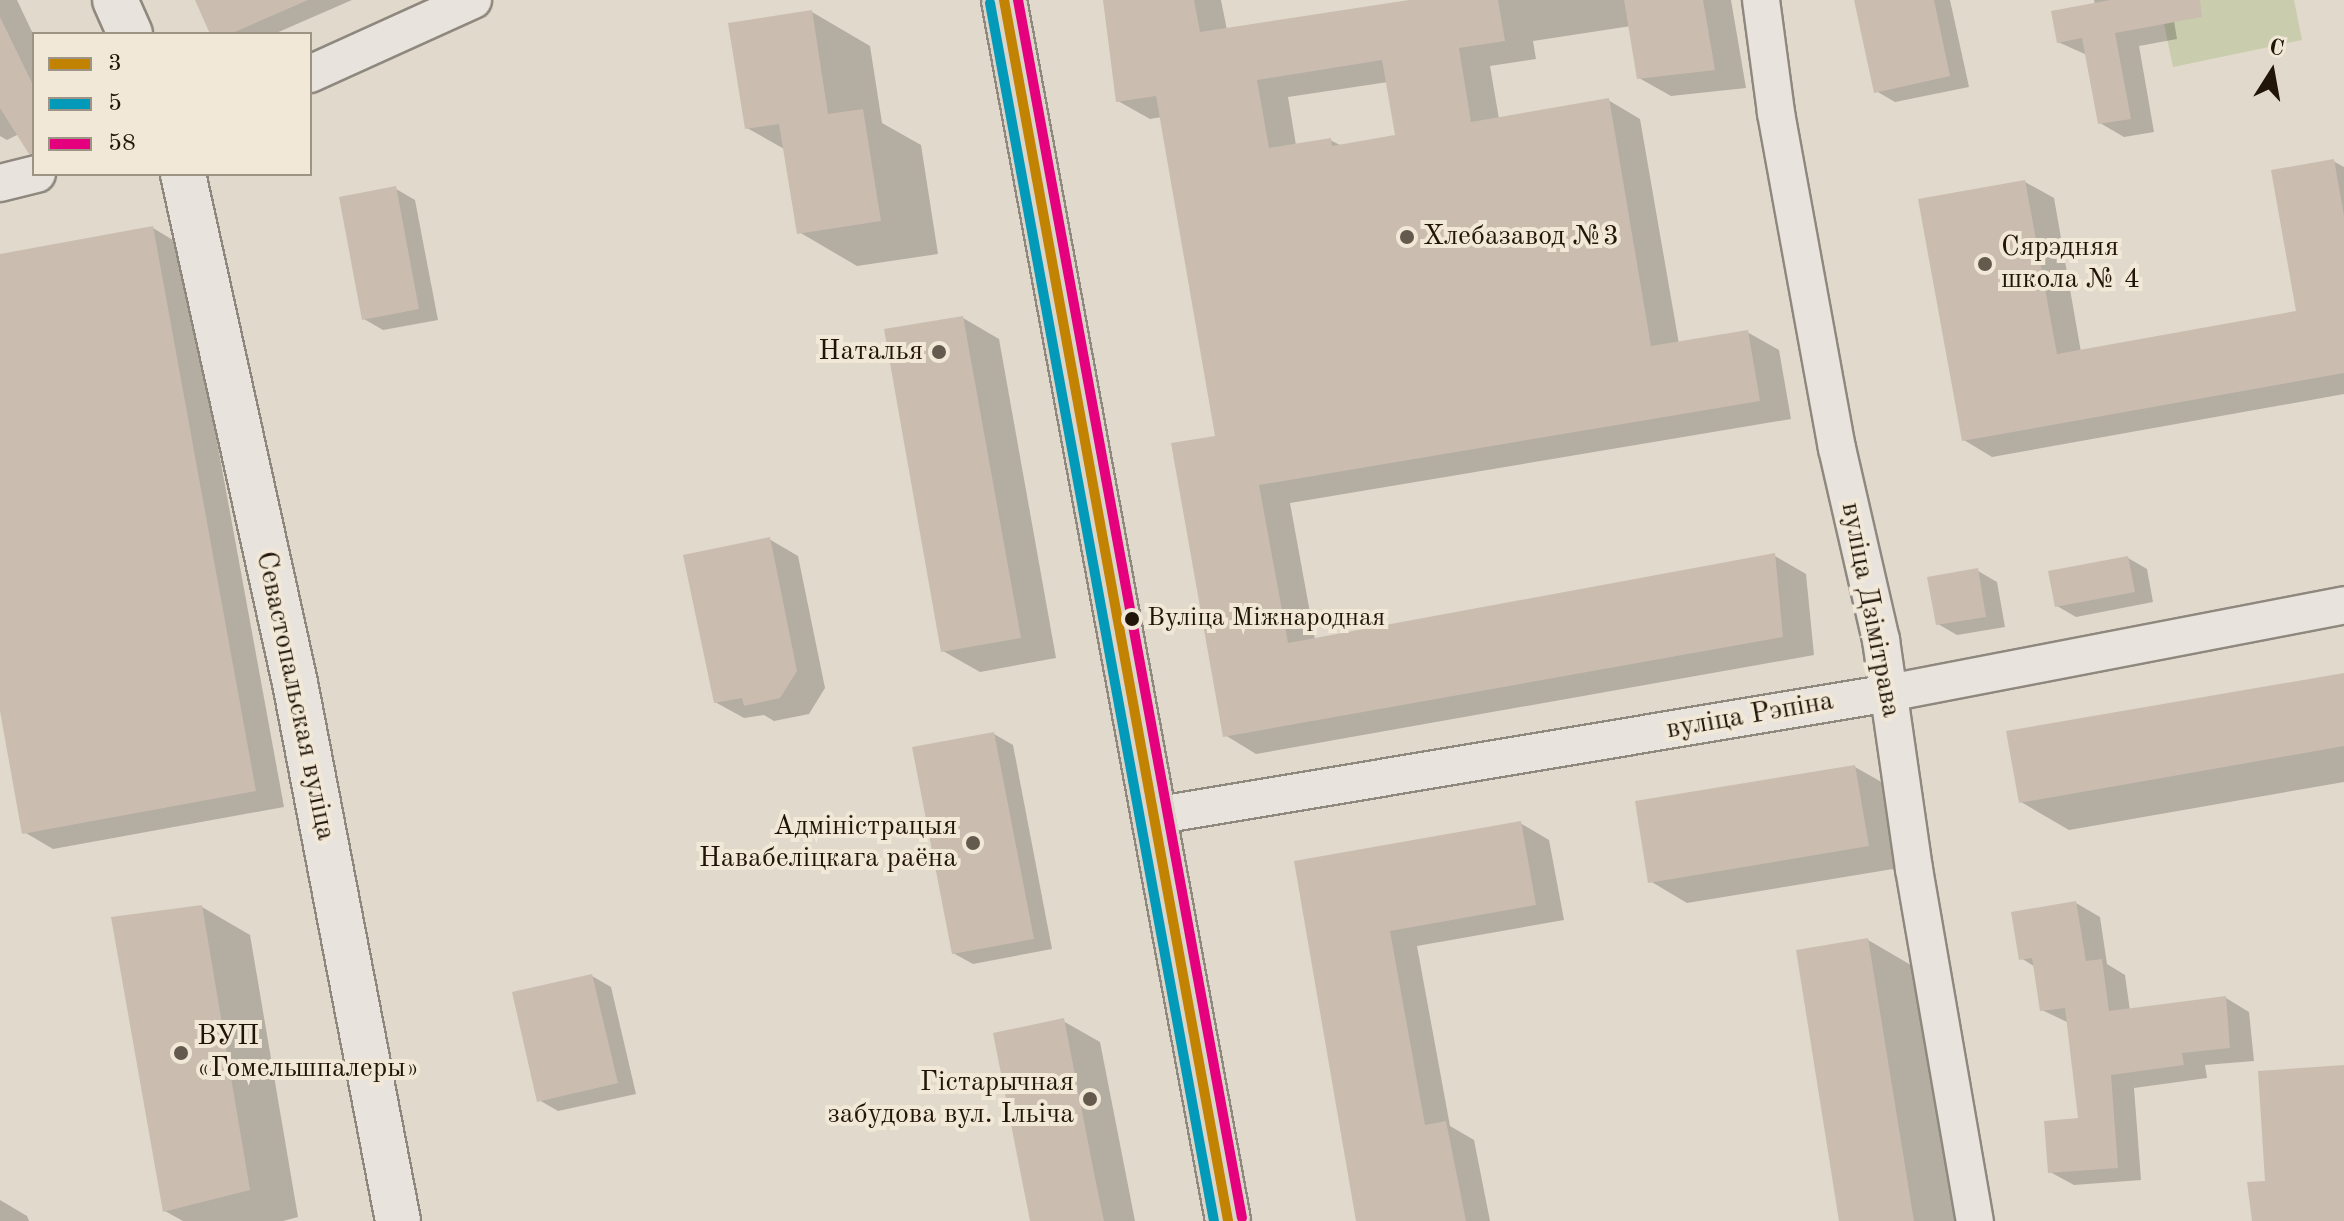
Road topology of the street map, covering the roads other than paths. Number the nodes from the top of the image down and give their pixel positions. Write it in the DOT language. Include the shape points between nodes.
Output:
graph roads {
  1 [pos="115,0"];
  2 [pos="473,0"];
  3 [pos="1004,0"];
  4 [pos="1761,0"];
  5 [pos="129,32"];
  6 [pos="312,73"];
  7 [pos="32,175"];
  8 [pos="183,176"];
  9 [pos="0,183"];
  10 [pos="2344,605"];
  11 [pos="1889,693"];
  12 [pos="1154,816"];
  13 [pos="398,1221"];
  14 [pos="1228,1221"];
  15 [pos="1975,1221"];
  1 -- 5 [label="street"];
  2 -- 6 [label="street"];
  3 -- 12 [label="main road"];
  4 -- 11 [label="street, вуліца Дзімітрава" via="1776,113 1837,448"];
  7 -- 9 [label="street"];
  8 -- 13 [label="street, Севастопальская вуліца" via="295,683"];
  10 -- 11 [label="street, вуліца Рэпіна"];
  11 -- 12 [label="street, вуліца Рэпіна"];
  11 -- 15 [label="street, вуліца Дзімітрава"];
  12 -- 14 [label="main road"];
}
